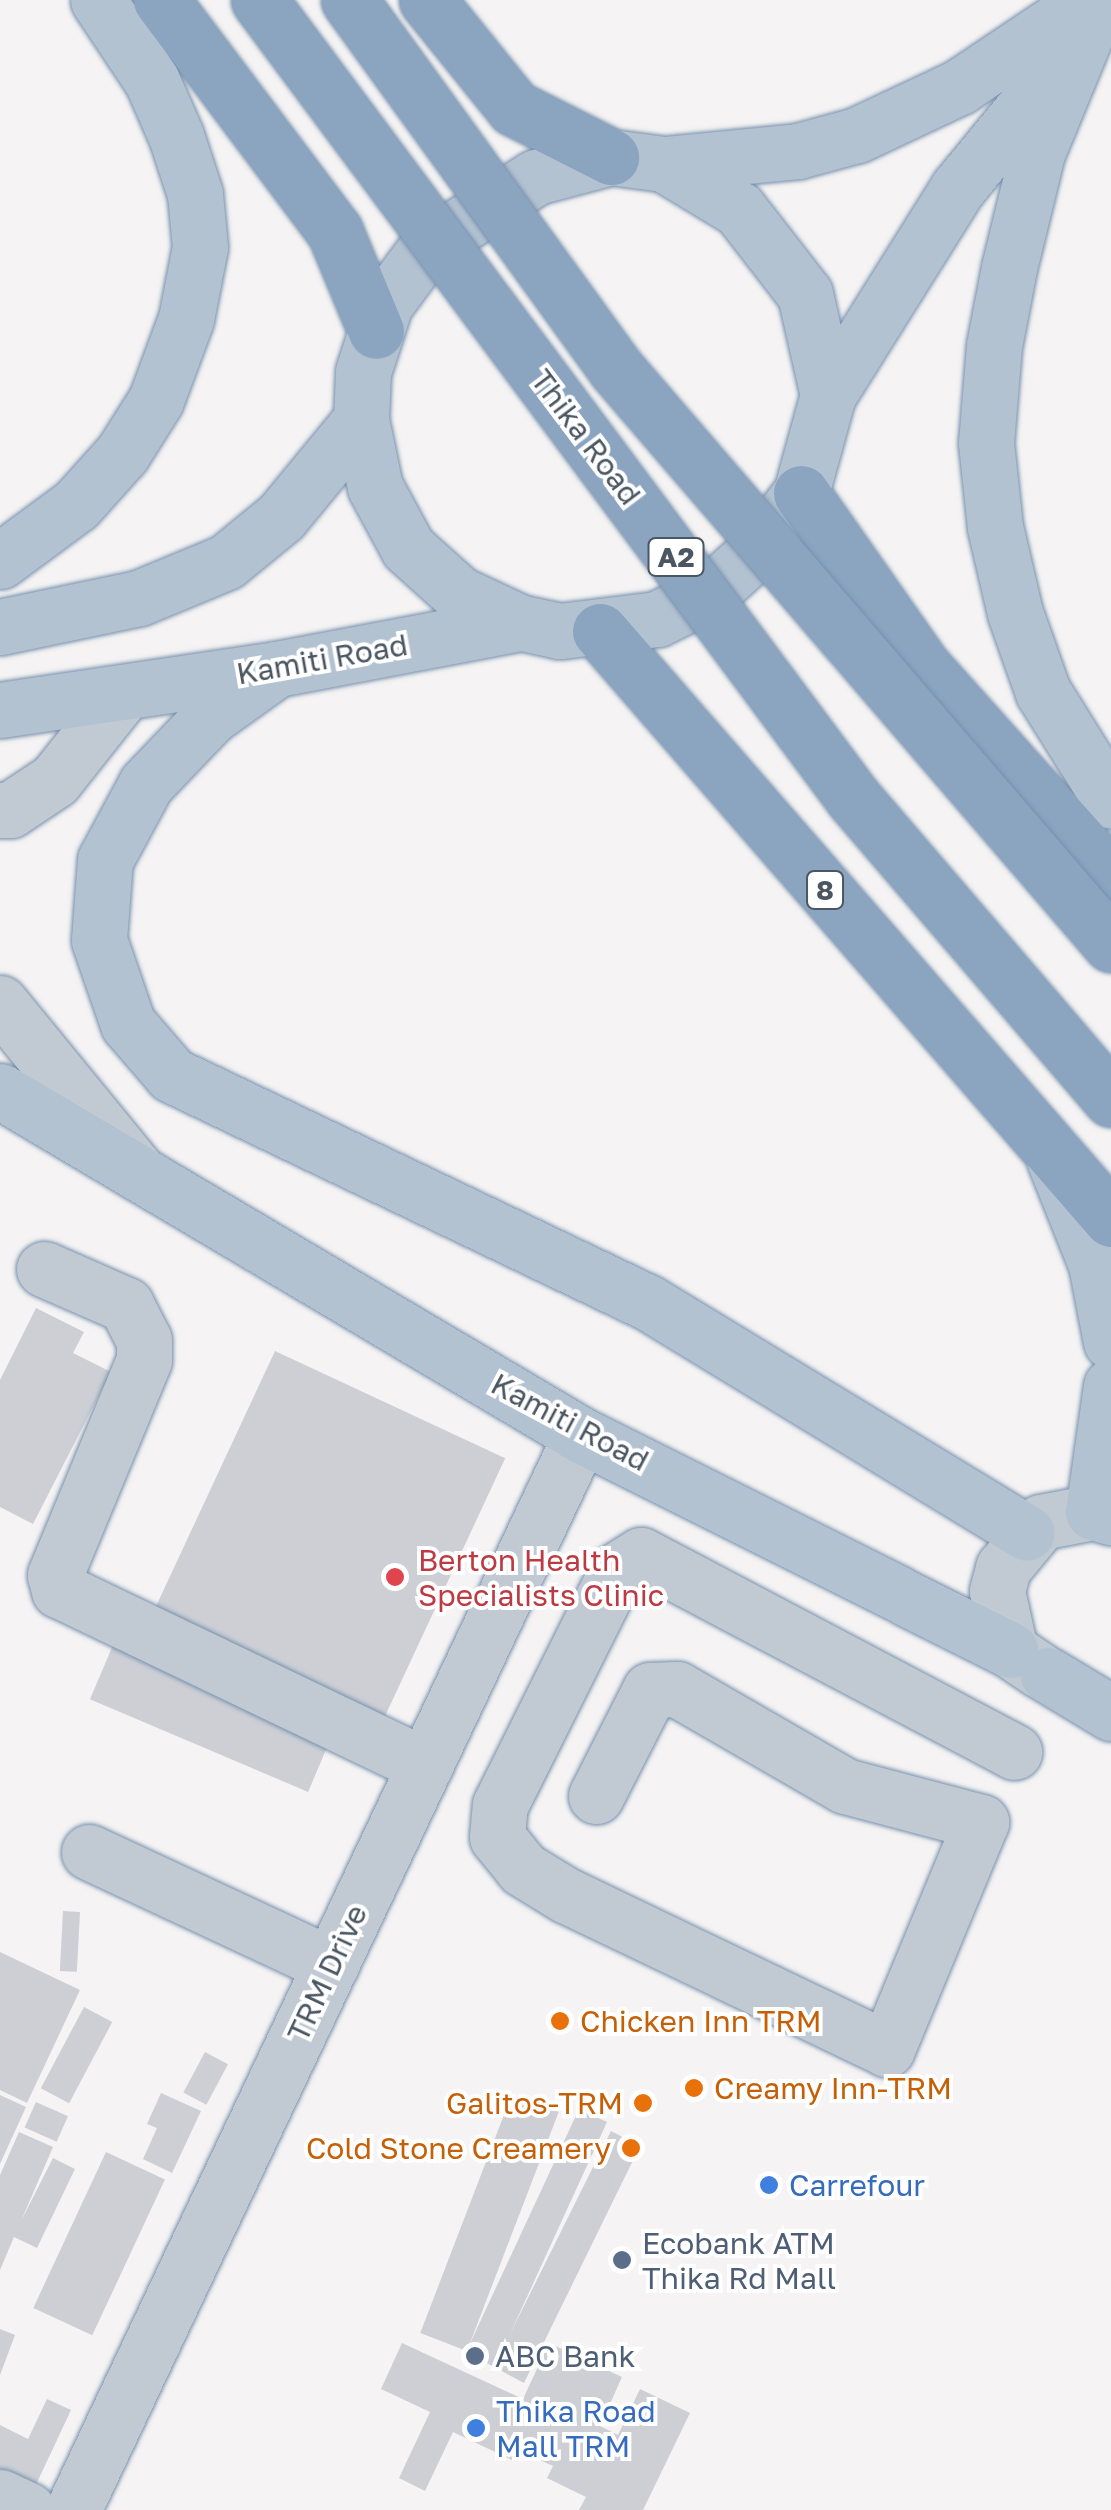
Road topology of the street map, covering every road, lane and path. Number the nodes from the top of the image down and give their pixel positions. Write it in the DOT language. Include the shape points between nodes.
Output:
graph roads {
  1 [pos="98,0"];
  2 [pos="161,0"];
  3 [pos="259,0"];
  4 [pos="349,0"];
  5 [pos="426,0"];
  6 [pos="1095,12"];
  7 [pos="611,157"];
  8 [pos="664,164"];
  9 [pos="376,331"];
  10 [pos="828,394"];
  11 [pos="361,420"];
  12 [pos="801,493"];
  13 [pos="0,561"];
  14 [pos="521,624"];
  15 [pos="0,627"];
  16 [pos="600,631"];
  17 [pos="277,669"];
  18 [pos="124,693"];
  19 [pos="0,710"];
  20 [pos="1111,801"];
  21 [pos="0,810"];
  22 [pos="1111,877"];
  23 [pos="1111,944"];
  24 [pos="0,1002"];
  25 [pos="0,1091"];
  26 [pos="1111,1099"];
  27 [pos="1050,1149"];
  28 [pos="140,1174"];
  29 [pos="1111,1219"];
  30 [pos="44,1269"];
  31 [pos="1111,1342"];
  32 [pos="1111,1386"];
  33 [pos="581,1435"];
  34 [pos="1102,1515"];
  35 [pos="1027,1533"];
  36 [pos="494,1621"];
  37 [pos="572,1657"];
  38 [pos="1029,1663"];
  39 [pos="1111,1668"];
  40 [pos="1111,1713"];
  41 [pos="1014,1752"];
  42 [pos="425,1765"];
  43 [pos="596,1796"];
  44 [pos="981,1822"];
  45 [pos="89,1852"];
  46 [pos="331,1965"];
  47 [pos="0,2497"];
  48 [pos="28,2510"];
  49 [pos="73,2510"];
  1 -- 13 [label="main road" via="152,80 176,136 195,194 200,247 186,319 156,400 122,454 76,505"];
  2 -- 9 [label="highway" via="335,232"];
  3 -- 26 [label="highway, Thika Road / A2, bridge" via="854,799"];
  4 -- 23 [label="highway, A2, bridge" via="616,368"];
  5 -- 7 [label="highway" via="514,108"];
  6 -- 8 [label="main road" via="959,88 856,135 798,151"];
  6 -- 10 [label="main road" via="958,188"];
  6 -- 20 [label="main road" via="1038,153 1018,230 994,346 986,443 995,527 1015,613 1043,692"];
  7 -- 8 [label="main road"];
  7 -- 9 [label="main road" via="536,177 428,246 386,304"];
  8 -- 10 [label="main road" via="739,208 778,252 806,294"];
  9 -- 11 [label="main road" via="363,372"];
  10 -- 12 [label="main road"];
  11 -- 14 [label="main road" via="375,488 408,548 459,594"];
  11 -- 15 [label="main road" via="281,516 226,562 139,598"];
  12 -- 16 [label="main road" via="752,554 710,592 657,620"];
  12 -- 22 [label="highway" via="923,667"];
  14 -- 16 [label="main road"];
  14 -- 17 [label="main road, Kamiti Road"];
  16 -- 27 [label="highway, 8"];
  17 -- 18 [label="main road, Kamiti Road"];
  17 -- 35 [label="main road" via="210,717 146,784 105,860 98,940 128,1024 172,1075 649,1303"];
  18 -- 19 [label="main road, Kamiti Road"];
  18 -- 21 [label="street" via="55,780"];
  24 -- 28 [label="street, Kamiti Road"];
  25 -- 28 [label="main road, Kamiti Road"];
  27 -- 29 [label="highway, 8"];
  27 -- 31 [label="main road" via="1096,1264"];
  28 -- 33 [label="main road, Kamiti Road"];
  30 -- 42 [label="street" via="126,1304 144,1340 144,1360 55,1574 59,1590"];
  32 -- 34 [label="main road"];
  33 -- 36 [label="street, TRM Drive"];
  33 -- 38 [label="main road, Kamiti Road"];
  34 -- 35 [label="street" via="1058,1515"];
  35 -- 38 [label="street" via="1003,1568 997,1591"];
  36 -- 37 [label="street"];
  36 -- 42 [label="street, TRM Drive"];
  37 -- 41 [label="street" via="617,1570 641,1555"];
  37 -- 44 [label="street" via="500,1805 497,1838 523,1869 567,1896 887,2049"];
  38 -- 39 [label="main road" via="1069,1678"];
  38 -- 40 [label="main road"];
  38 -- 41 [label="street"];
  41 -- 44 [label="street"];
  42 -- 46 [label="street, TRM Drive"];
  43 -- 44 [label="street" via="650,1690 677,1689 844,1786"];
  45 -- 46 [label="street"];
  46 -- 49 [label="street, TRM Drive"];
  47 -- 48 [label="street"];
}
